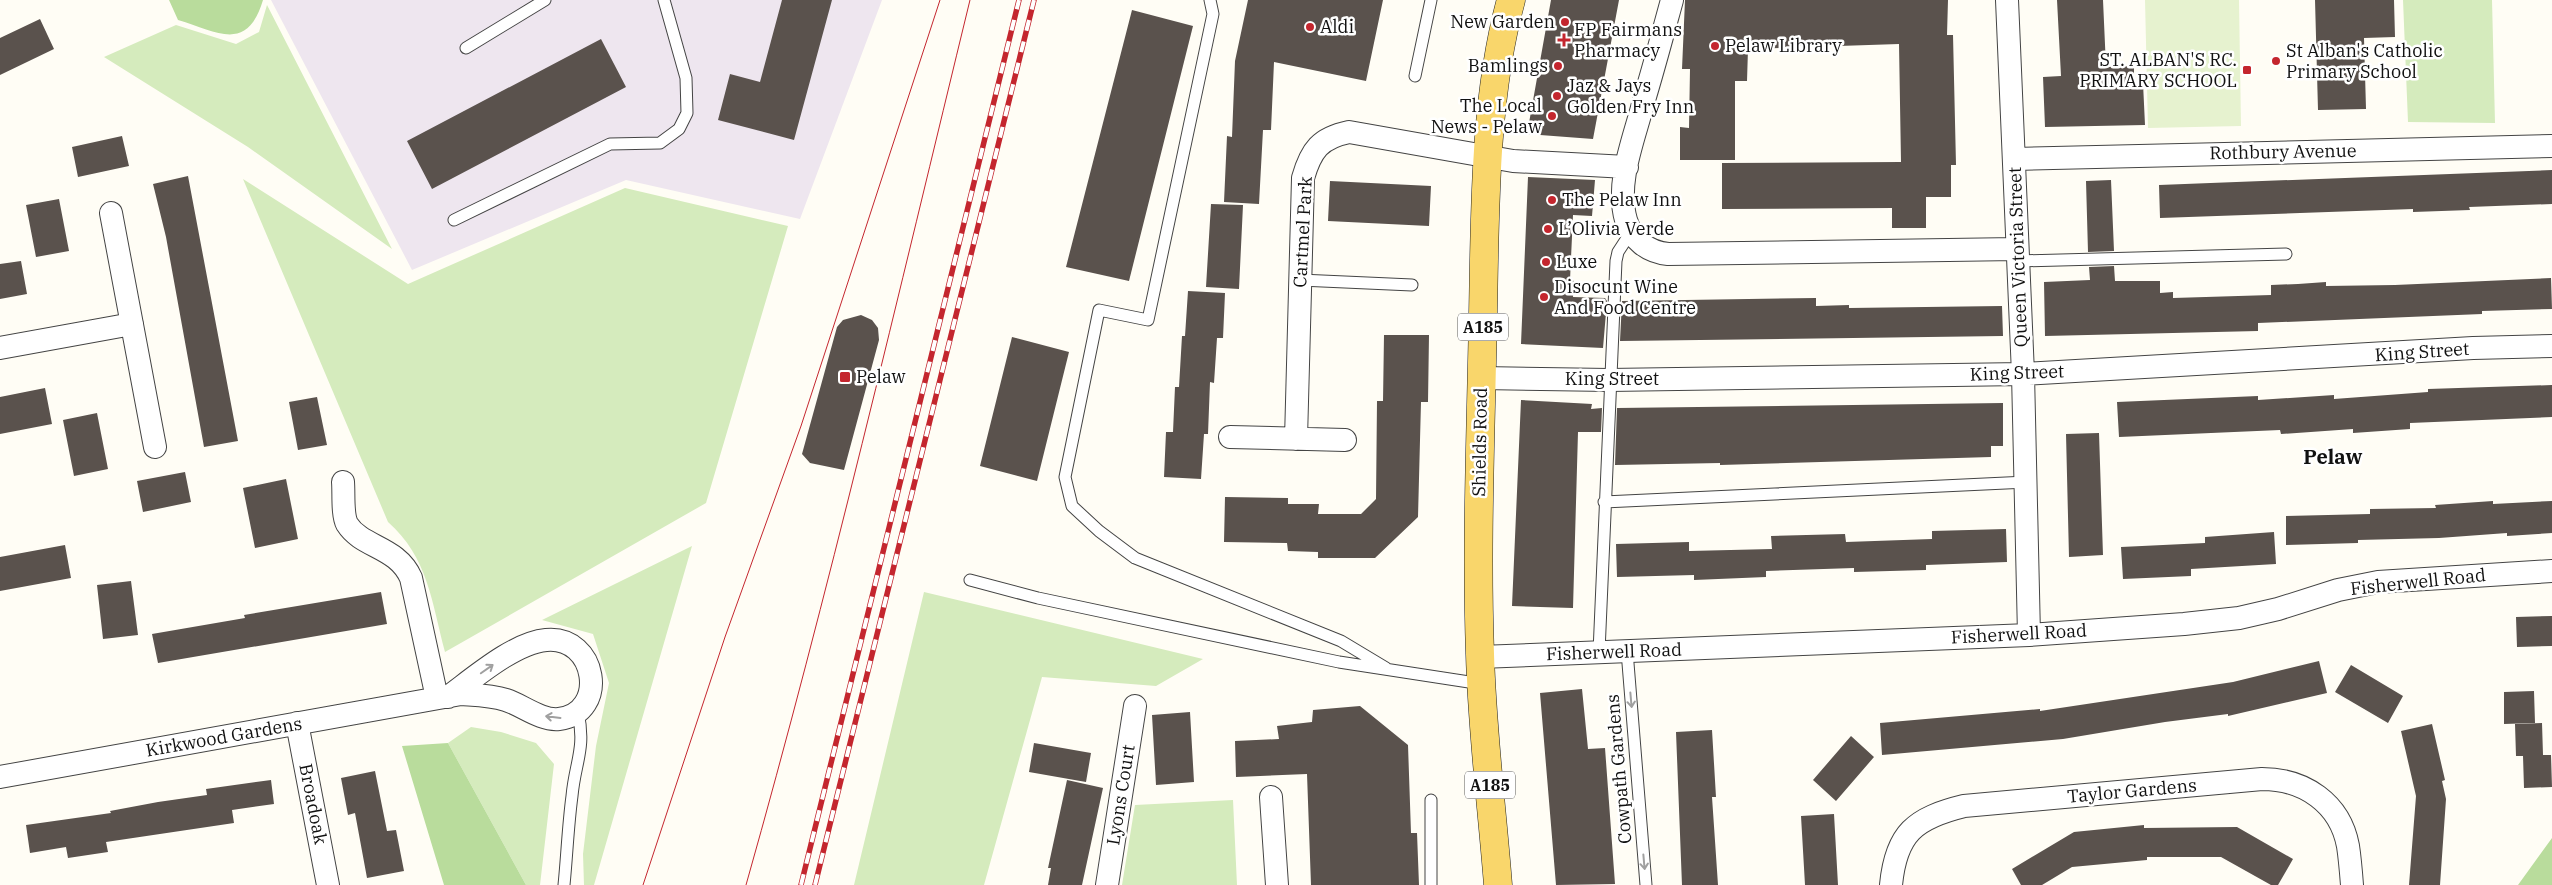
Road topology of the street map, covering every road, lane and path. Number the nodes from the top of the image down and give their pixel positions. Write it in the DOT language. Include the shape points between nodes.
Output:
graph roads {
  1 [pos="545,0"];
  2 [pos="664,0"];
  3 [pos="1210,0"];
  4 [pos="1431,0"];
  5 [pos="1511,0"];
  6 [pos="1672,0"];
  7 [pos="2007,0"];
  8 [pos="466,48"];
  9 [pos="1414,76"];
  10 [pos="2552,146"];
  11 [pos="1490,156"];
  12 [pos="2014,159"];
  13 [pos="1627,167"];
  14 [pos="111,213"];
  15 [pos="454,220"];
  16 [pos="1631,232"];
  17 [pos="2286,254"];
  18 [pos="2017,255"];
  19 [pos="1300,280"];
  20 [pos="1412,285"];
  21 [pos="132,324"];
  22 [pos="2552,346"];
  23 [pos="0,348"];
  24 [pos="2023,374"];
  25 [pos="1482,378"];
  26 [pos="1609,380"];
  27 [pos="1230,437"];
  28 [pos="1296,439"];
  29 [pos="1345,440"];
  30 [pos="154,447"];
  31 [pos="342,482"];
  32 [pos="2027,482"];
  33 [pos="1604,502"];
  34 [pos="2552,571"];
  35 [pos="970,580"];
  36 [pos="2029,635"];
  37 [pos="1627,651"];
  38 [pos="1599,652"];
  39 [pos="1480,657"];
  40 [pos="1386,668"];
  41 [pos="1482,684"];
  42 [pos="442,697"];
  43 [pos="1135,706"];
  44 [pos="578,712"];
  45 [pos="297,723"];
  46 [pos="0,777"];
  47 [pos="1271,797"];
  48 [pos="1431,800"];
  49 [pos="328,885"];
  50 [pos="564,885"];
  51 [pos="1107,885"];
  52 [pos="1277,885"];
  53 [pos="1431,885"];
  54 [pos="1498,885"];
  55 [pos="1646,885"];
  56 [pos="1891,885"];
  57 [pos="2352,885"];
  1 -- 8 [label="lane"];
  2 -- 15 [label="lane" via="686,78 687,113 679,129 660,143 610,144"];
  3 -- 40 [label="lane" via="1213,14 1148,320 1099,310 1065,477 1072,506 1099,532 1135,558 1341,641"];
  4 -- 9 [label="lane"];
  5 -- 11 [label="main road, Shields Road / A185" via="1494,82"];
  6 -- 13 [label="street"];
  7 -- 12 [label="street, Queen Victoria Street"];
  10 -- 12 [label="street, Rothbury Avenue"];
  11 -- 13 [label="street, Cartmel Park"];
  11 -- 19 [label="street, Cartmel Park" via="1349,132 1319,144 1308,160 1303,178"];
  11 -- 25 [label="main road, Shields Road / A185"];
  12 -- 18 [label="street, Queen Victoria Street"];
  13 -- 16 [label="street" via="1623,202"];
  14 -- 21 [label="street"];
  16 -- 18 [label="street" via="1654,252 1668,254"];
  16 -- 26 [label="lane" via="1616,261"];
  17 -- 18 [label="lane"];
  18 -- 24 [label="street, Queen Victoria Street"];
  19 -- 20 [label="lane"];
  19 -- 28 [label="street, Cartmel Park"];
  21 -- 23 [label="street"];
  21 -- 30 [label="street"];
  22 -- 24 [label="street, King Street"];
  24 -- 26 [label="street, King Street"];
  24 -- 32 [label="street, Queen Victoria Street"];
  25 -- 26 [label="street, King Street"];
  25 -- 39 [label="main road, Shields Road / A185" via="1478,578"];
  26 -- 33 [label="lane"];
  27 -- 28 [label="street"];
  28 -- 29 [label="street"];
  31 -- 42 [label="street" via="346,523 396,557 408,572"];
  32 -- 33 [label="lane"];
  32 -- 36 [label="street, Queen Victoria Street"];
  33 -- 38 [label="lane"];
  34 -- 36 [label="street, Fisherwell Road" via="2378,582 2239,618"];
  35 -- 40 [label="lane" via="1038,598 1339,662"];
  36 -- 37 [label="street, Fisherwell Road"];
  37 -- 38 [label="street, Fisherwell Road"];
  37 -- 55 [label="lane, Cowpath Gardens, one-way"];
  38 -- 39 [label="street, Fisherwell Road"];
  39 -- 41 [label="main road, Shields Road / A185"];
  40 -- 41 [label="lane"];
  41 -- 54 [label="main road, Shields Road / A185"];
  44 -- 42 [label="street, Kirkwood Gardens, one-way" via="557,719 504,699 483,695"];
  42 -- 44 [label="street, Kirkwood Gardens, one-way" via="531,643 556,640 570,643 580,650 587,662 590,693"];
  42 -- 45 [label="street, Kirkwood Gardens"];
  43 -- 51 [label="street, Lyons Court"];
  44 -- 50 [label="lane" via="583,734 572,794"];
  45 -- 46 [label="street, Kirkwood Gardens"];
  45 -- 49 [label="street, Broadoak"];
  47 -- 52 [label="street"];
  48 -- 53 [label="lane"];
  56 -- 57 [label="street, Taylor Gardens" via="1893,861 1910,830 1936,813 1964,806 2262,778 2282,778 2324,800 2339,822 2348,845"];
}
